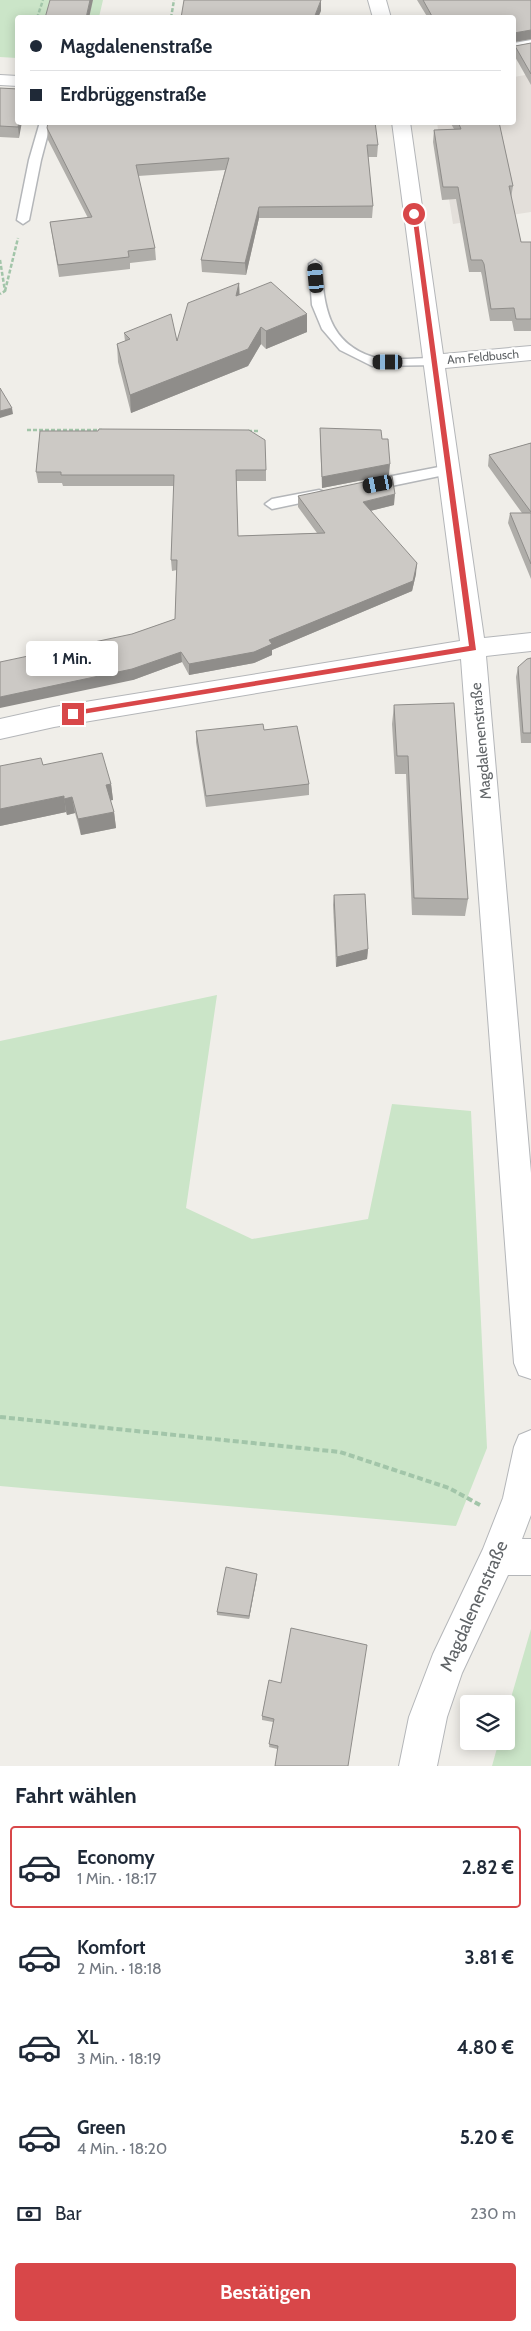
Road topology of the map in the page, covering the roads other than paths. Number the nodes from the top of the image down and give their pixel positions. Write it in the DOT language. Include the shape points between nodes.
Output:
graph roads {
  1 [pos="378,0"];
  2 [pos="381,15"];
  3 [pos="531,45"];
  4 [pos="516,48"];
  5 [pos="0,80"];
  6 [pos="15,81"];
  7 [pos="45,125"];
  8 [pos="401,125"];
  9 [pos="23,220"];
  10 [pos="315,264"];
  11 [pos="531,353"];
  12 [pos="435,362"];
  13 [pos="449,470"];
  14 [pos="356,488"];
  15 [pos="328,493"];
  16 [pos="272,504"];
  17 [pos="531,642"];
  18 [pos="473,648"];
  19 [pos="0,729"];
  20 [pos="531,1363"];
  21 [pos="531,1447"];
  22 [pos="514,1557"];
  23 [pos="418,1766"];
  1 -- 2 [label="street"];
  3 -- 4 [label="street"];
  5 -- 6 [label="street"];
  7 -- 9 [label="lane"];
  8 -- 12 [label="street, Magdalenenstraße"];
  10 -- 12 [label="lane" via="318,306 328,328 344,347 372,362"];
  11 -- 12 [label="street, Am Feldbusch"];
  12 -- 13 [label="street, Magdalenenstraße"];
  13 -- 14 [label="lane"];
  13 -- 18 [label="street, Magdalenenstraße"];
  15 -- 16 [label="lane"];
  17 -- 18 [label="street"];
  18 -- 19 [label="street" via="54,717"];
  18 -- 20 [label="street, Magdalenenstraße"];
  21 -- 22 [label="street, Magdalenenstraße" via="520,1498 511,1522"];
  22 -- 23 [label="street, Magdalenenstraße" via="446,1667 428,1717"];
}
